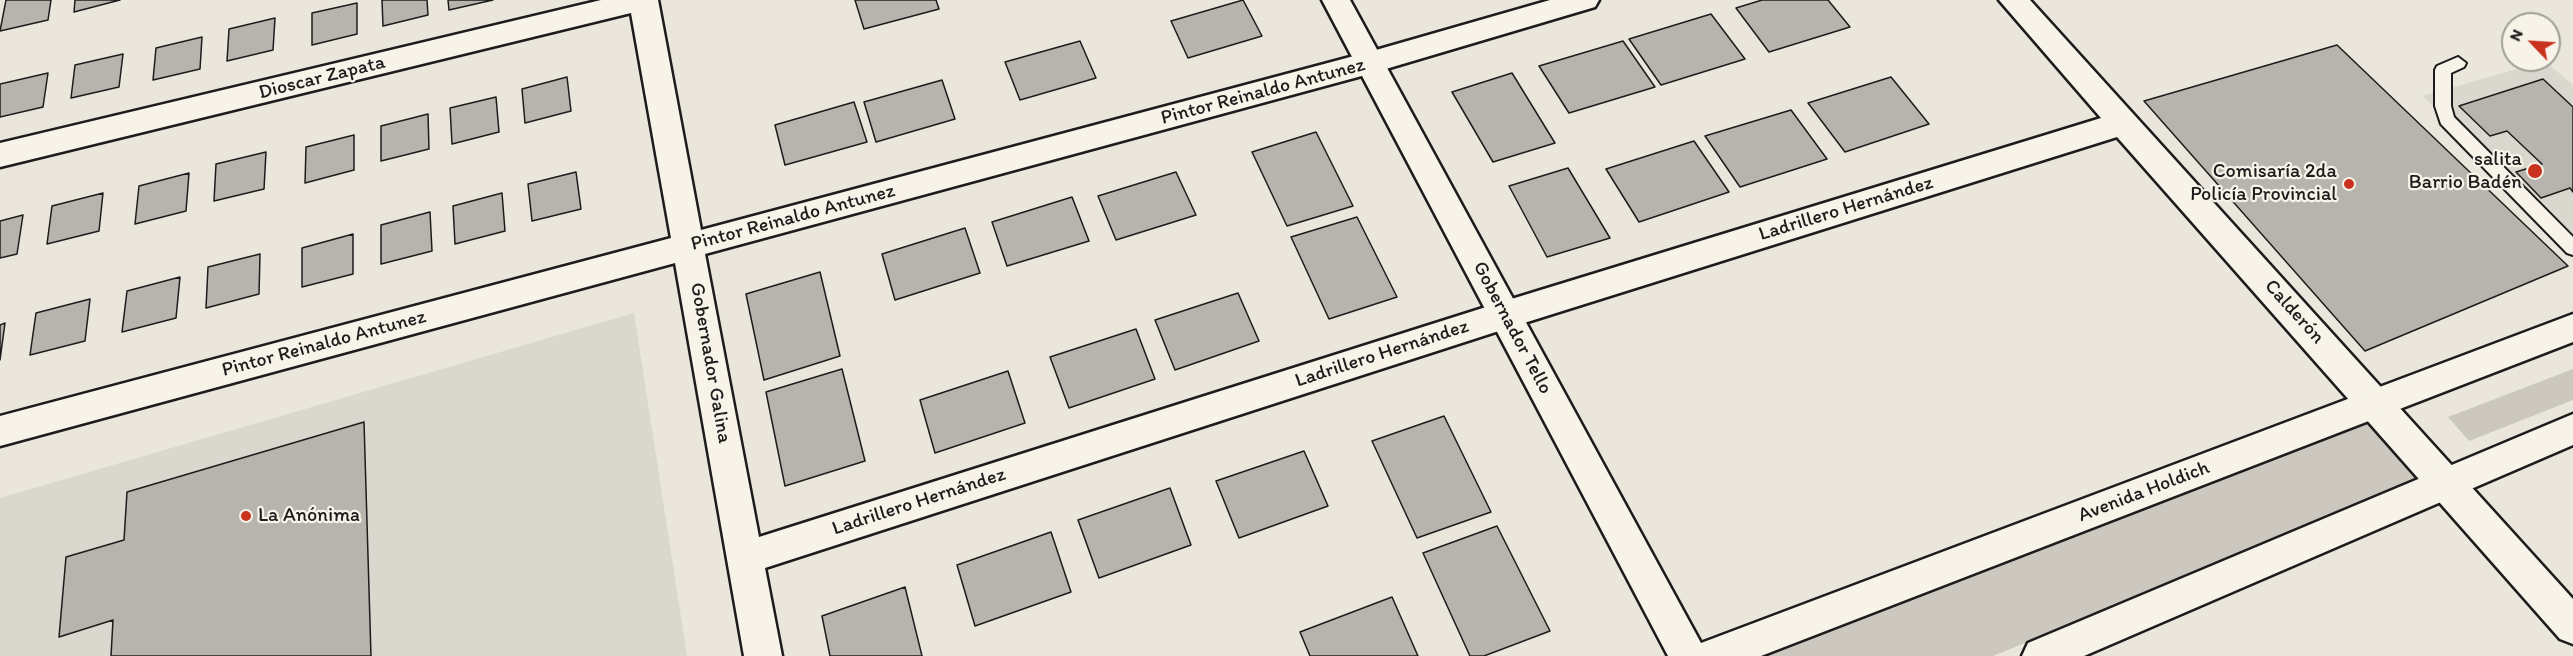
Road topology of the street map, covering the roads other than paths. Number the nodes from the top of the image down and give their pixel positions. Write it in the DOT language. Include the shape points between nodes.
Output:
graph roads {
  1 [pos="643,0"];
  2 [pos="1336,0"];
  3 [pos="1585,0"];
  4 [pos="2013,0"];
  5 [pos="1369,63"];
  6 [pos="2458,63"];
  7 [pos="2124,123"];
  8 [pos="0,155"];
  9 [pos="688,247"];
  10 [pos="2573,248"];
  11 [pos="1505,315"];
  12 [pos="2573,328"];
  13 [pos="2377,404"];
  14 [pos="2573,429"];
  15 [pos="0,431"];
  16 [pos="2446,485"];
  17 [pos="745,558"];
  18 [pos="2573,626"];
  19 [pos="763,656"];
  20 [pos="1688,656"];
  21 [pos="1714,656"];
  22 [pos="2041,656"];
  1 -- 8 [label="street, Dioscar Zapata"];
  1 -- 9 [label="street, Gobernador Galina"];
  2 -- 5 [label="street, Gobernador Tello"];
  3 -- 5 [label="street, Pintor Reinaldo Antunez"];
  4 -- 7 [label="street, Calderón"];
  5 -- 9 [label="street, Pintor Reinaldo Antunez"];
  5 -- 11 [label="street, Gobernador Tello"];
  6 -- 10 [label="lane" via="2443,70 2443,106 2448,120"];
  7 -- 11 [label="street, Ladrillero Hernández"];
  7 -- 13 [label="street, Calderón"];
  9 -- 15 [label="street, Pintor Reinaldo Antunez"];
  9 -- 17 [label="street, Gobernador Galina"];
  11 -- 17 [label="street, Ladrillero Hernández"];
  11 -- 20 [label="street, Gobernador Tello"];
  12 -- 13 [label="street, Avenida Holdich"];
  13 -- 16 [label="street, Calderón"];
  13 -- 21 [label="street, Avenida Holdich"];
  14 -- 16 [label="street"];
  16 -- 18 [label="street, Calderón"];
  16 -- 22 [label="street"];
  17 -- 19 [label="street, Gobernador Galina"];
}
